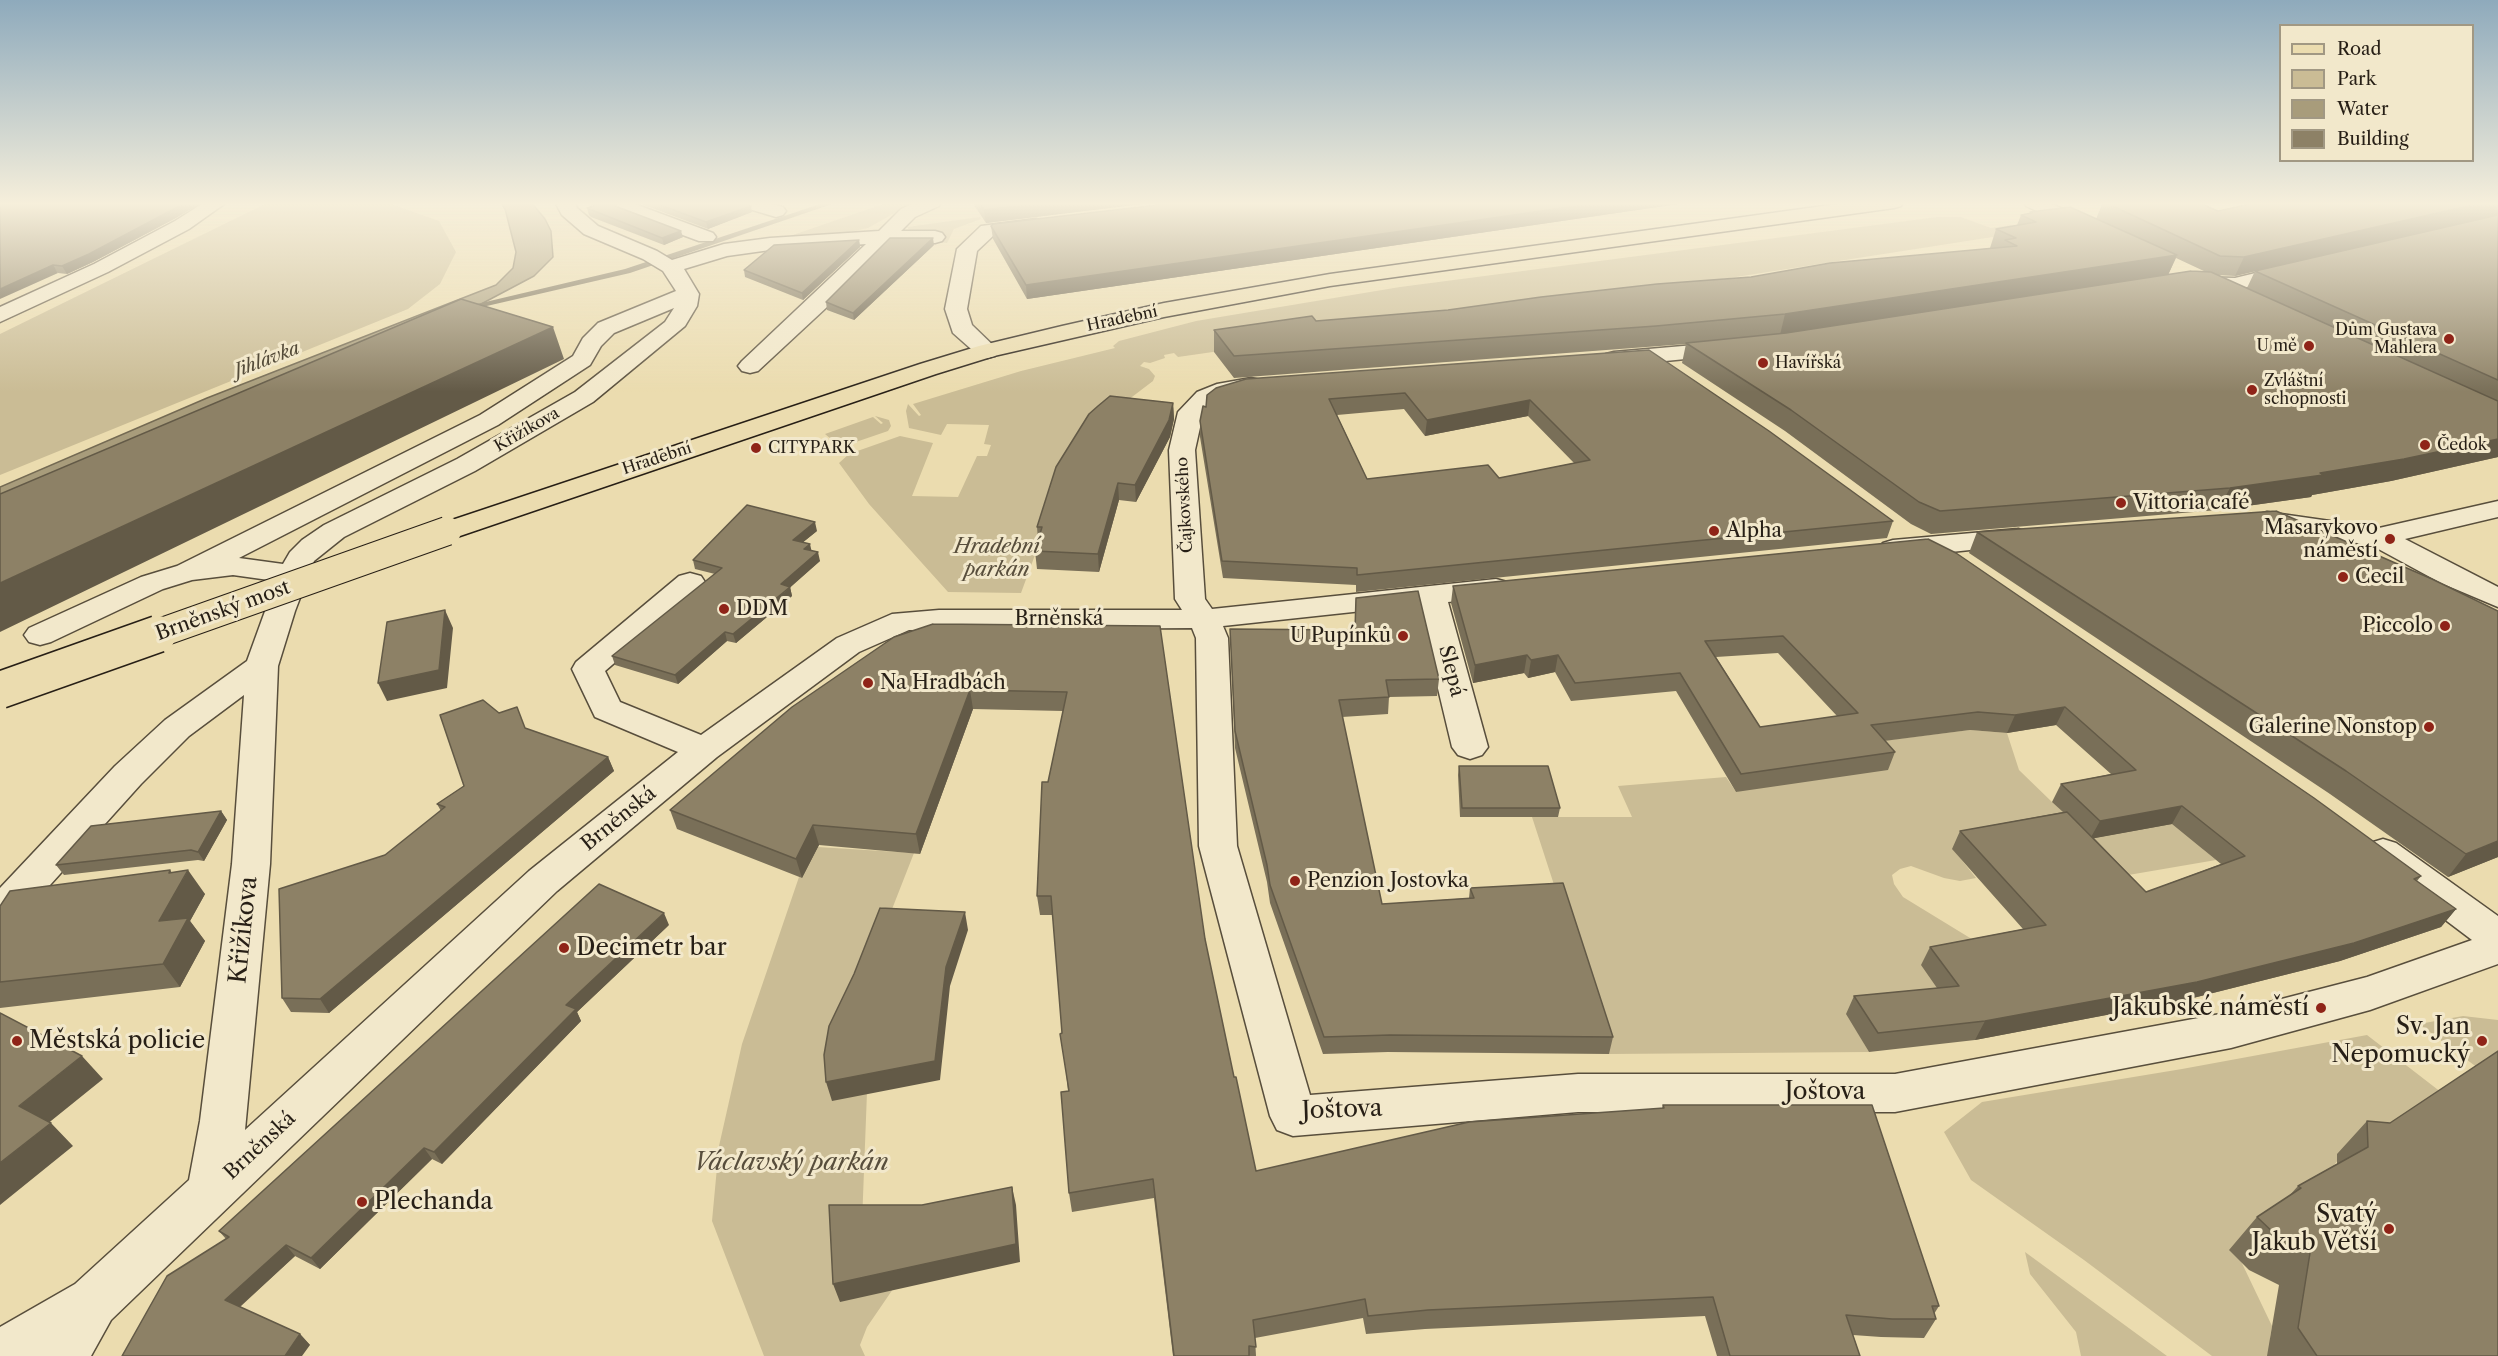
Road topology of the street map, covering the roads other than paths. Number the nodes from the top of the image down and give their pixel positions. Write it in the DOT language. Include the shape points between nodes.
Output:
graph roads {
  1 [pos="106,265"];
  2 [pos="667,265"];
  3 [pos="855,265"];
  4 [pos="964,265"];
  5 [pos="1436,265"];
  6 [pos="2314,265"];
  7 [pos="2174,277"];
  8 [pos="2208,284"];
  9 [pos="688,294"];
  10 [pos="2251,303"];
  11 [pos="0,315"];
  12 [pos="1757,346"];
  13 [pos="987,351"];
  14 [pos="1652,356"];
  15 [pos="1592,361"];
  16 [pos="750,366"];
  17 [pos="1680,376"];
  18 [pos="1270,383"];
  19 [pos="2498,509"];
  20 [pos="2246,520"];
  21 [pos="1890,525"];
  22 [pos="447,531"];
  23 [pos="2045,536"];
  24 [pos="2379,537"];
  25 [pos="1926,545"];
  26 [pos="1867,551"];
  27 [pos="188,572"];
  28 [pos="293,575"];
  29 [pos="1980,575"];
  30 [pos="690,582"];
  31 [pos="1526,585"];
  32 [pos="1431,594"];
  33 [pos="2498,598"];
  34 [pos="1204,619"];
  35 [pos="40,635"];
  36 [pos="262,666"];
  37 [pos="0,690"];
  38 [pos="1470,747"];
  39 [pos="705,749"];
  40 [pos="2362,838"];
  41 [pos="72,891"];
  42 [pos="8,906"];
  43 [pos="2498,937"];
  44 [pos="2498,947"];
  45 [pos="211,1192"];
  46 [pos="93,1302"];
  47 [pos="0,1356"];
  48 [pos="62,1356"];
  1 -- 11 [label="street"];
  2 -- 9 [label="street" via="678,275"];
  3 -- 16 [label="street"];
  4 -- 13 [label="street" via="956,309 961,328"];
  5 -- 13 [label="main road, Hradební" via="1164,310"];
  6 -- 8 [label="street" via="2235,284"];
  7 -- 8 [label="street"];
  8 -- 10 [label="street"];
  9 -- 27 [label="street" via="606,328 582,360 489,420"];
  9 -- 28 [label="street, Křižíkova" via="674,326 585,397 466,465 334,531 300,558"];
  12 -- 14 [label="street"];
  13 -- 22 [label="main road, Hradební"];
  14 -- 15 [label="street"];
  14 -- 17 [label="street"];
  18 -- 34 [label="street, Čajkovského" via="1236,387 1206,397 1191,412 1182,450 1190,599"];
  19 -- 24 [label="street"];
  20 -- 24 [label="street"];
  21 -- 25 [label="street"];
  22 -- 37 [label="main road, Brněnský most, bridge"];
  23 -- 25 [label="street"];
  24 -- 33 [label="street"];
  25 -- 26 [label="street"];
  25 -- 29 [label="street"];
  27 -- 28 [label="street" via="233,566"];
  27 -- 35 [label="street" via="152,583"];
  28 -- 36 [label="street, Křižíkova"];
  30 -- 39 [label="street" via="588,669 607,709"];
  31 -- 32 [label="street, Brněnská"];
  32 -- 34 [label="street, Brněnská"];
  32 -- 38 [label="street, Slepá"];
  34 -- 39 [label="street, Brněnská" via="903,621 848,645"];
  34 -- 44 [label="street, Joštova" via="1212,638 1218,846 1293,1116 1578,1093 1895,1093 2231,1030 2370,993"];
  36 -- 42 [label="street" via="177,728 128,775"];
  36 -- 45 [label="street, Křižíkova" via="251,864 223,1121"];
  39 -- 45 [label="street, Brněnská" via="543,881"];
  40 -- 43 [label="street"];
  41 -- 42 [label="street"];
  45 -- 46 [label="street, Brněnská"];
  46 -- 47 [label="street, Brněnská"];
  46 -- 48 [label="street"];
}
